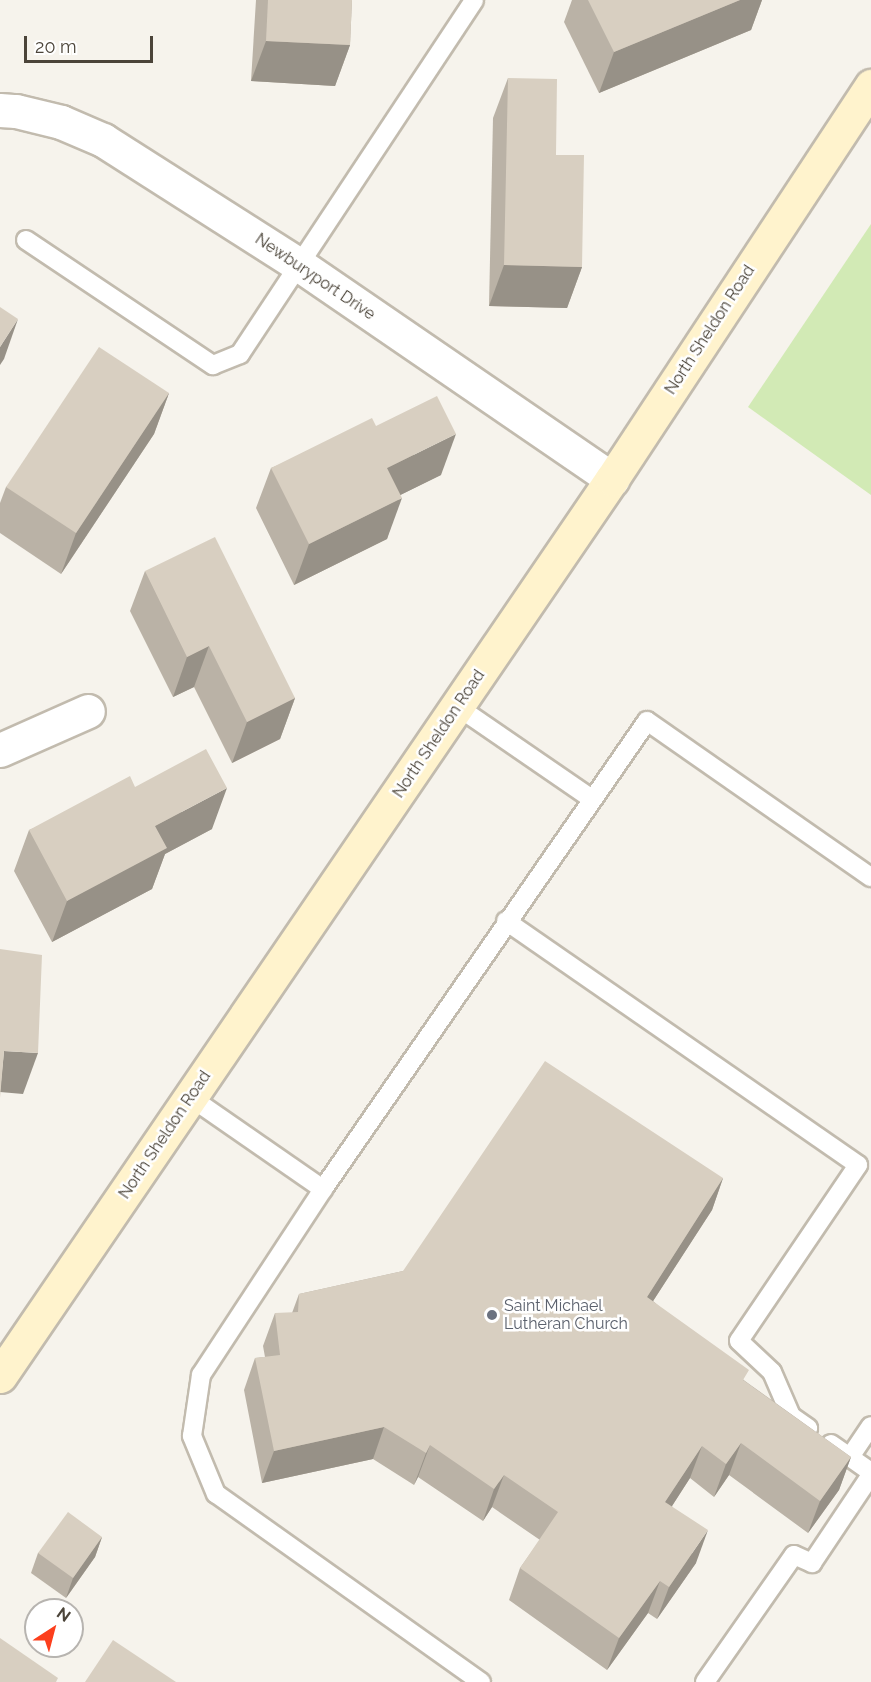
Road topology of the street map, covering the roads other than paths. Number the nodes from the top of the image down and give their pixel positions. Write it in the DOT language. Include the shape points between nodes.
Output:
graph roads {
  1 [pos="474,0"];
  2 [pos="871,86"];
  3 [pos="0,110"];
  4 [pos="26,240"];
  5 [pos="298,264"];
  6 [pos="612,479"];
  7 [pos="458,707"];
  8 [pos="88,711"];
  9 [pos="0,750"];
  10 [pos="592,799"];
  11 [pos="871,877"];
  12 [pos="506,921"];
  13 [pos="190,1097"];
  14 [pos="323,1189"];
  15 [pos="0,1376"];
  16 [pos="871,1426"];
  17 [pos="850,1457"];
  18 [pos="871,1474"];
  19 [pos="481,1682"];
  20 [pos="705,1682"];
  1 -- 5 [label="lane"];
  2 -- 6 [label="street, North Sheldon Road"];
  3 -- 5 [label="street, Newburyport Drive" via="61,122 103,140"];
  4 -- 5 [label="lane" via="213,364 240,354"];
  5 -- 6 [label="street, Newburyport Drive"];
  6 -- 7 [label="street, North Sheldon Road"];
  7 -- 10 [label="lane"];
  7 -- 13 [label="street, North Sheldon Road"];
  8 -- 9 [label="street"];
  10 -- 11 [label="lane" via="647,721"];
  10 -- 12 [label="lane"];
  12 -- 14 [label="lane"];
  12 -- 17 [label="lane" via="858,1165 739,1341 772,1372 790,1416"];
  13 -- 14 [label="lane"];
  13 -- 15 [label="street, North Sheldon Road"];
  14 -- 19 [label="lane" via="201,1375 192,1436 216,1494"];
  16 -- 17 [label="lane"];
  17 -- 18 [label="lane"];
  18 -- 20 [label="lane" via="812,1563 794,1555"];
}
